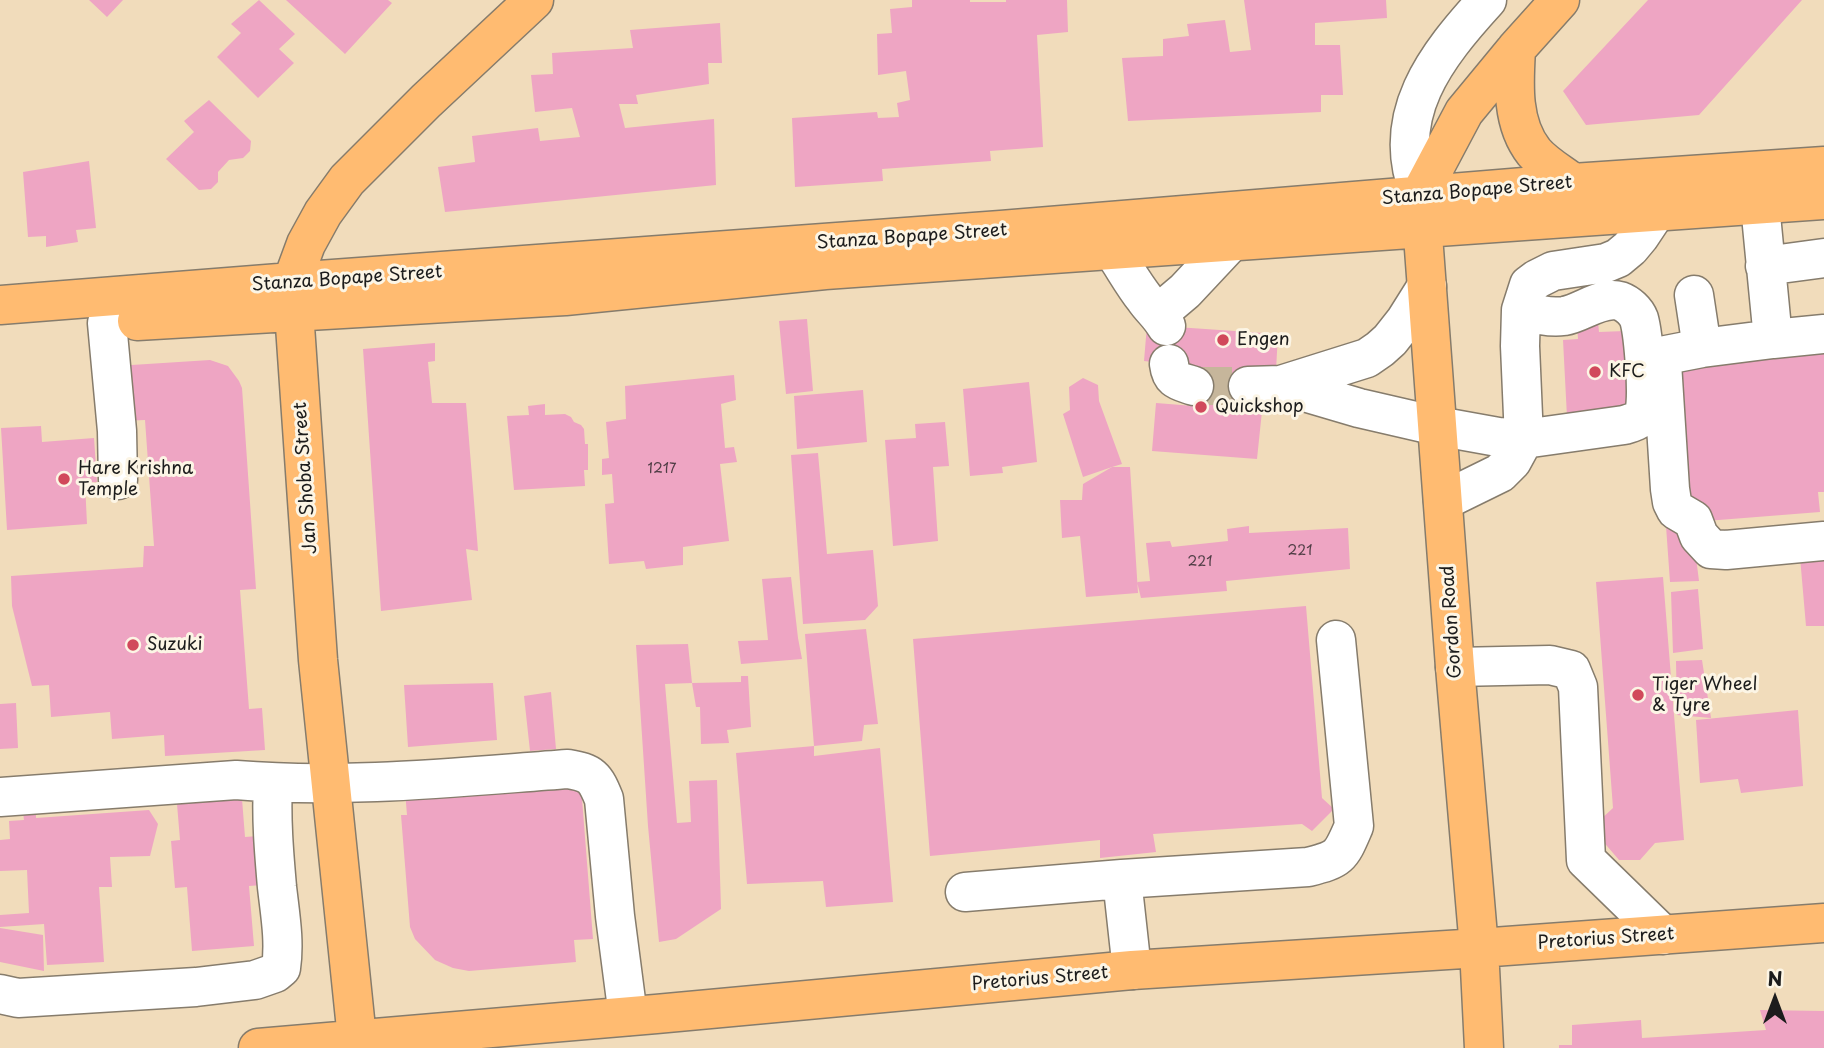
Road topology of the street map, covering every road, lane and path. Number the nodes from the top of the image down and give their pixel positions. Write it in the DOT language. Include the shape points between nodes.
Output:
graph roads {
  1 [pos="534,0"];
  2 [pos="1487,0"];
  3 [pos="1560,0"];
  4 [pos="1516,49"];
  5 [pos="1824,166"];
  6 [pos="1573,183"];
  7 [pos="1824,200"];
  8 [pos="1760,205"];
  9 [pos="1421,212"];
  10 [pos="1656,212"];
  11 [pos="1230,243"];
  12 [pos="1113,251"];
  13 [pos="1824,258"];
  14 [pos="1765,265"];
  15 [pos="1427,286"];
  16 [pos="1694,295"];
  17 [pos="293,297"];
  18 [pos="0,305"];
  19 [pos="1521,310"];
  20 [pos="107,323"];
  21 [pos="0,331"];
  22 [pos="1824,334"];
  23 [pos="1773,339"];
  24 [pos="1702,348"];
  25 [pos="1437,426"];
  26 [pos="1524,439"];
  27 [pos="118,480"];
  28 [pos="1443,500"];
  29 [pos="1824,541"];
  30 [pos="1336,640"];
  31 [pos="1455,667"];
  32 [pos="273,783"];
  33 [pos="331,784"];
  34 [pos="0,797"];
  35 [pos="1122,879"];
  36 [pos="965,892"];
  37 [pos="1824,923"];
  38 [pos="1663,935"];
  39 [pos="1479,948"];
  40 [pos="1132,970"];
  41 [pos="0,994"];
  42 [pos="628,1016"];
  43 [pos="358,1044"];
  44 [pos="258,1048"];
  45 [pos="1484,1048"];
  1 -- 17 [label="main road, Jan Shoba Street" via="347,180 306,244"];
  2 -- 9 [label="street, Gordon Road" via="1437,59 1414,108 1410,154"];
  3 -- 4 [label="main road"];
  4 -- 6 [label="main road" via="1515,96 1525,136 1546,163"];
  4 -- 9 [label="main road" via="1464,112"];
  5 -- 6 [label="main road, Stanza Bopape Street"];
  6 -- 9 [label="main road, Stanza Bopape Street"];
  7 -- 8 [label="main road, Stanza Bopape Street"];
  8 -- 10 [label="main road, Stanza Bopape Street"];
  8 -- 14 [label="street"];
  9 -- 10 [label="main road, Stanza Bopape Street"];
  9 -- 11 [label="main road, Stanza Bopape Street"];
  9 -- 15 [label="main road, Gordon Road"];
  9 -- 17 [label="main road, Stanza Bopape Street" via="1001,230"];
  10 -- 19 [label="street" via="1618,258 1553,271 1537,279 1529,285"];
  11 -- 12 [label="main road, Stanza Bopape Street"];
  11 -- 12 [label="street" via="1163,319"];
  12 -- 17 [label="main road, Stanza Bopape Street" via="825,270 565,296"];
  13 -- 14 [label="street"];
  14 -- 23 [label="street"];
  15 -- 25 [label="main road, Gordon Road"];
  15 -- 25 [label="street" via="1390,340 1367,358 1264,385"];
  16 -- 24 [label="street"];
  17 -- 18 [label="main road, Stanza Bopape Street"];
  17 -- 20 [label="main road, Stanza Bopape Street"];
  17 -- 33 [label="main road, Jan Shoba Street"];
  19 -- 26 [label="street"];
  19 -- 26 [label="street" via="1566,316 1603,301 1628,305 1639,317 1646,393 1643,415 1636,421"];
  20 -- 21 [label="main road, Stanza Bopape Street"];
  20 -- 27 [label="street"];
  22 -- 23 [label="street"];
  23 -- 24 [label="street"];
  24 -- 29 [label="street" via="1666,355 1662,363 1670,489 1676,510 1693,520 1711,550"];
  25 -- 26 [label="street"];
  25 -- 28 [label="main road, Gordon Road"];
  26 -- 28 [label="street" via="1500,473"];
  28 -- 31 [label="main road, Gordon Road"];
  30 -- 35 [label="street" via="1354,826 1343,853 1308,867"];
  31 -- 38 [label="street" via="1550,665 1571,670 1578,687 1586,860"];
  31 -- 39 [label="main road, Gordon Road"];
  32 -- 33 [label="street"];
  32 -- 34 [label="street" via="236,780"];
  32 -- 41 [label="street" via="284,949 281,968 275,973 196,987 18,998"];
  33 -- 42 [label="street" via="568,769 584,772 597,782 604,799"];
  33 -- 43 [label="main road, Jan Shoba Street"];
  35 -- 36 [label="street"];
  35 -- 40 [label="street"];
  37 -- 38 [label="main road, Pretorius Street"];
  38 -- 39 [label="main road, Pretorius Street"];
  39 -- 40 [label="main road, Pretorius Street"];
  39 -- 45 [label="main road, Gordon Road"];
  40 -- 42 [label="main road, Pretorius Street"];
  42 -- 43 [label="main road, Pretorius Street"];
  43 -- 44 [label="main road, Pretorius Street"];
}
